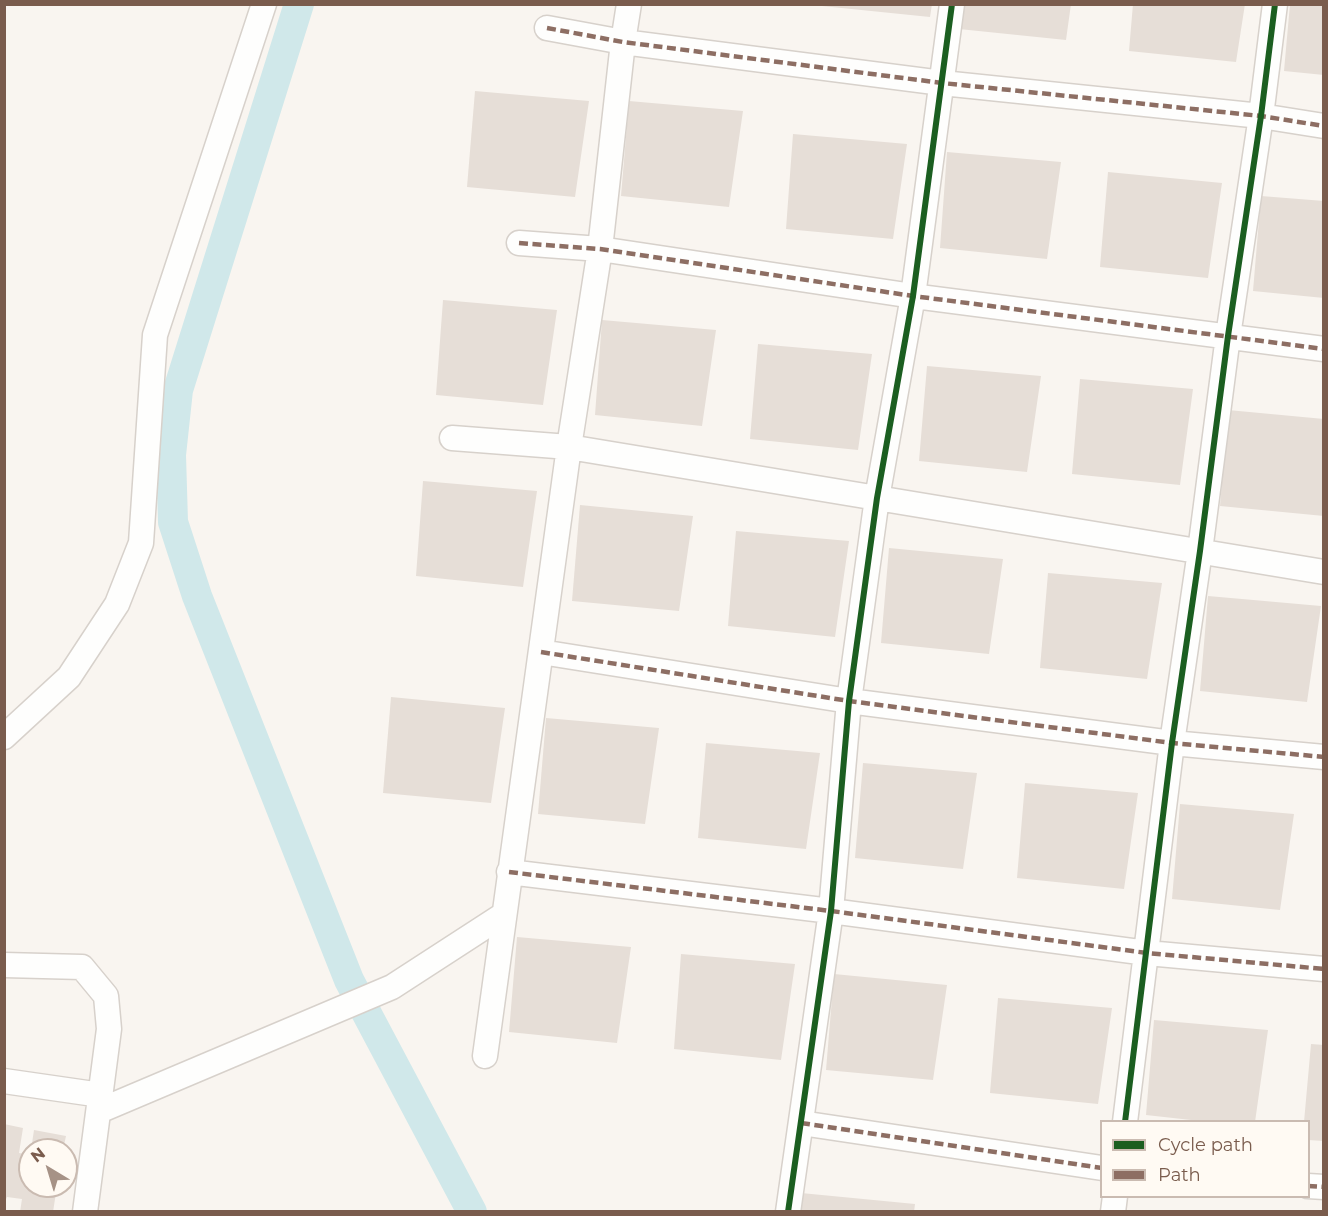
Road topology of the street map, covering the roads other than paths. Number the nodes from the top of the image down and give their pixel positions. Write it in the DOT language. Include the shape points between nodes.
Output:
graph roads {
  1 [pos="264,4"];
  2 [pos="629,4"];
  3 [pos="952,4"];
  4 [pos="1275,4"];
  5 [pos="547,28"];
  6 [pos="623,42"];
  7 [pos="942,83"];
  8 [pos="1261,116"];
  9 [pos="1323,126"];
  10 [pos="519,243"];
  11 [pos="600,249"];
  12 [pos="912,296"];
  13 [pos="1228,336"];
  14 [pos="1323,349"];
  15 [pos="452,438"];
  16 [pos="569,447"];
  17 [pos="877,498"];
  18 [pos="1200,551"];
  19 [pos="1323,572"];
  20 [pos="541,652"];
  21 [pos="849,700"];
  22 [pos="4,737"];
  23 [pos="1172,743"];
  24 [pos="1323,758"];
  25 [pos="509,872"];
  26 [pos="831,911"];
  27 [pos="503,915"];
  28 [pos="1147,953"];
  29 [pos="4,965"];
  30 [pos="1323,969"];
  31 [pos="485,1056"];
  32 [pos="4,1081"];
  33 [pos="100,1103"];
  34 [pos="1125,1120"];
  35 [pos="801,1123"];
  36 [pos="1100,1168"];
  37 [pos="85,1212"];
  38 [pos="788,1212"];
  1 -- 22 [label="street" via="155,335 141,543 117,604 69,677"];
  2 -- 6 [label="street"];
  3 -- 7 [label="street"];
  4 -- 8 [label="street"];
  5 -- 6 [label="street"];
  6 -- 7 [label="street"];
  6 -- 11 [label="street"];
  7 -- 8 [label="street"];
  7 -- 12 [label="street"];
  8 -- 9 [label="street"];
  8 -- 13 [label="street"];
  10 -- 11 [label="street"];
  11 -- 12 [label="street"];
  11 -- 16 [label="street"];
  12 -- 13 [label="street"];
  12 -- 17 [label="street"];
  13 -- 14 [label="street"];
  13 -- 18 [label="street"];
  15 -- 16 [label="street"];
  16 -- 17 [label="street"];
  16 -- 20 [label="street"];
  17 -- 18 [label="street"];
  17 -- 21 [label="street"];
  18 -- 19 [label="street"];
  18 -- 23 [label="street"];
  20 -- 21 [label="street"];
  20 -- 25 [label="street"];
  21 -- 23 [label="street"];
  21 -- 26 [label="street"];
  23 -- 24 [label="street"];
  23 -- 28 [label="street"];
  25 -- 26 [label="street"];
  25 -- 27 [label="street"];
  26 -- 28 [label="street"];
  26 -- 35 [label="street"];
  27 -- 31 [label="street"];
  27 -- 33 [label="street" via="392,987"];
  28 -- 30 [label="street"];
  28 -- 34 [label="street"];
  29 -- 33 [label="street" via="82,967 106,996 109,1029"];
  32 -- 33 [label="street"];
  33 -- 37 [label="street"];
  35 -- 36 [label="street"];
  35 -- 38 [label="street"];
}
